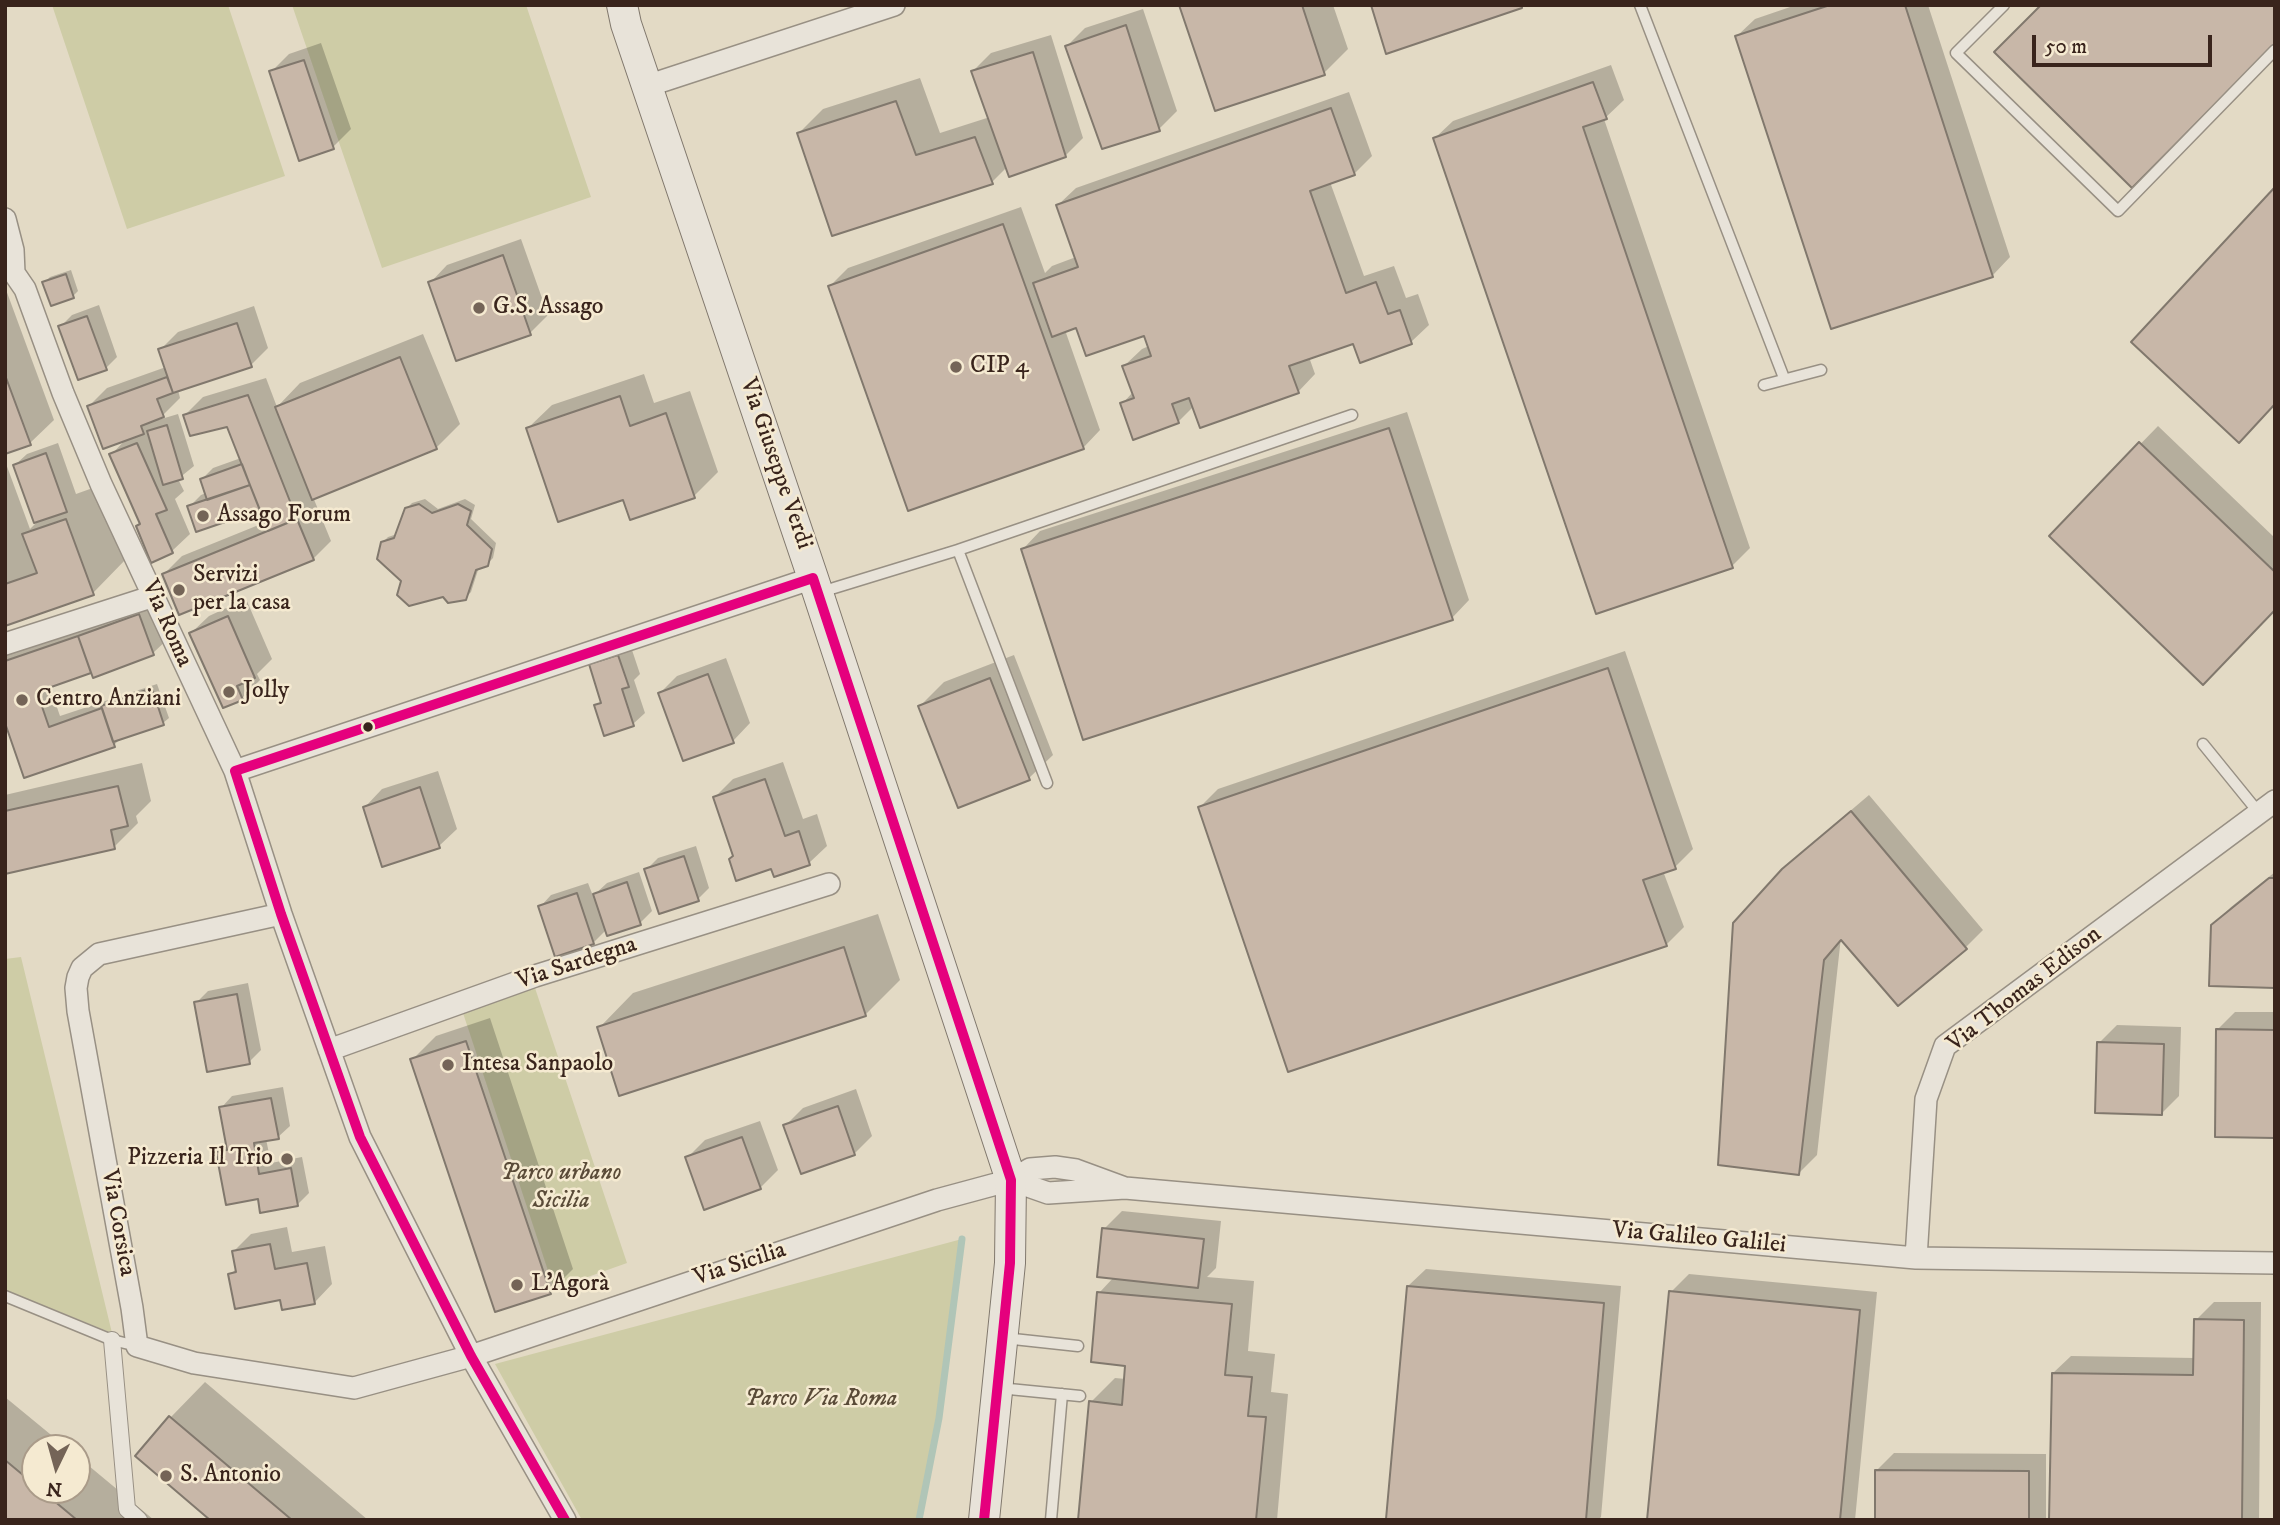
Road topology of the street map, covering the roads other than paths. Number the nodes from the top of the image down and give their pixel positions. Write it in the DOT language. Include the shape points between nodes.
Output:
graph roads {
  1 [pos="894,5"];
  2 [pos="1640,5"];
  3 [pos="2004,5"];
  4 [pos="620,11"];
  5 [pos="2275,50"];
  6 [pos="647,86"];
  7 [pos="5,219"];
  8 [pos="10,275"];
  9 [pos="1821,370"];
  10 [pos="1784,379"];
  11 [pos="1764,385"];
  12 [pos="1352,415"];
  13 [pos="958,550"];
  14 [pos="816,585"];
  15 [pos="154,596"];
  16 [pos="5,645"];
  17 [pos="2203,744"];
  18 [pos="235,771"];
  19 [pos="1047,783"];
  20 [pos="2269,811"];
  21 [pos="829,884"];
  22 [pos="281,914"];
  23 [pos="328,1050"];
  24 [pos="1011,1180"];
  25 [pos="1916,1258"];
  26 [pos="2275,1263"];
  27 [pos="5,1296"];
  28 [pos="1002,1338"];
  29 [pos="112,1340"];
  30 [pos="137,1346"];
  31 [pos="1078,1346"];
  32 [pos="471,1356"];
  33 [pos="998,1388"];
  34 [pos="1062,1394"];
  35 [pos="1080,1396"];
  36 [pos="139,1520"];
  37 [pos="565,1520"];
  38 [pos="984,1520"];
  39 [pos="1051,1520"];
  1 -- 6 [label="street"];
  2 -- 10 [label="lane"];
  3 -- 5 [label="lane" via="1956,53 2118,211"];
  4 -- 6 [label="main road, Via Giuseppe Verdi"];
  6 -- 14 [label="main road, Via Giuseppe Verdi"];
  7 -- 8 [label="street, Via Roma" via="13,250"];
  8 -- 15 [label="street, Via Roma" via="25,289 101,484"];
  9 -- 10 [label="lane"];
  10 -- 11 [label="lane"];
  12 -- 13 [label="lane"];
  13 -- 14 [label="lane"];
  13 -- 19 [label="lane"];
  14 -- 18 [label="street"];
  14 -- 24 [label="main road, Via Giuseppe Verdi"];
  15 -- 16 [label="street"];
  15 -- 18 [label="street, Via Roma"];
  17 -- 20 [label="lane"];
  18 -- 22 [label="street, Via Roma"];
  20 -- 25 [label="street, Via Thomas Edison" via="1945,1046 1926,1099"];
  21 -- 23 [label="street, Via Sardegna" via="535,976"];
  22 -- 23 [label="street, Via Roma"];
  22 -- 30 [label="street, Via Corsica" via="99,954 78,977 78,1011"];
  23 -- 32 [label="street, Via Roma" via="360,1137"];
  24 -- 25 [label="street, Via Galileo Galilei" via="1030,1169 1055,1167 1125,1188"];
  24 -- 28 [label="main road, Via Giuseppe Verdi" via="1010,1263"];
  24 -- 32 [label="street, Via Sicilia" via="937,1200"];
  25 -- 26 [label="street, Via Galileo Galilei"];
  27 -- 29 [label="lane"];
  28 -- 31 [label="lane"];
  28 -- 33 [label="main road, Via Giuseppe Verdi"];
  29 -- 30 [label="lane"];
  29 -- 36 [label="street" via="127,1509"];
  30 -- 32 [label="street" via="194,1363 354,1388"];
  32 -- 37 [label="street, Via Roma"];
  33 -- 34 [label="lane"];
  33 -- 38 [label="main road, Via Giuseppe Verdi"];
  34 -- 35 [label="lane"];
  34 -- 39 [label="lane"];
}
